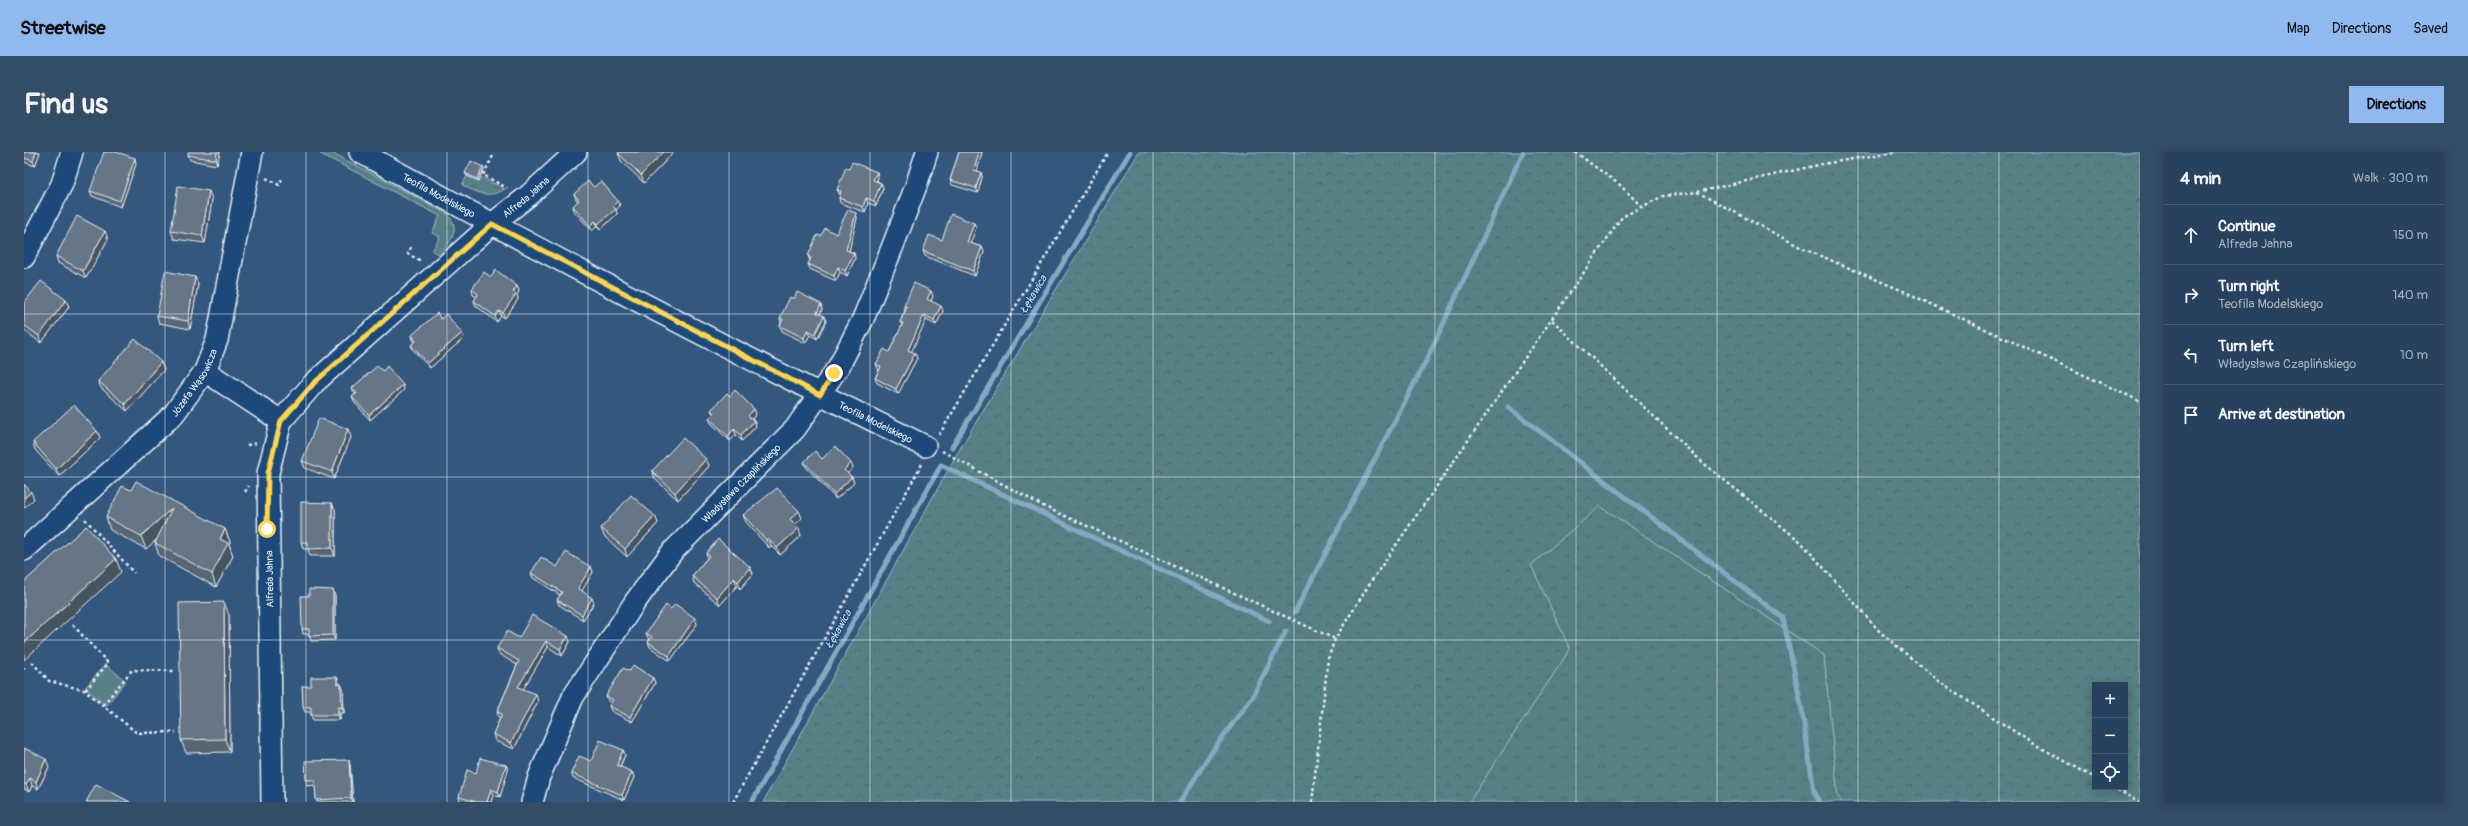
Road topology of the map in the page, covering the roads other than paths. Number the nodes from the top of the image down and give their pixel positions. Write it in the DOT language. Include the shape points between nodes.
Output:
graph roads {
  1 [pos="72,152"];
  2 [pos="252,152"];
  3 [pos="360,152"];
  4 [pos="576,152"];
  5 [pos="927,152"];
  6 [pos="492,224"];
  7 [pos="24,257"];
  8 [pos="205,371"];
  9 [pos="820,395"];
  10 [pos="281,421"];
  11 [pos="931,449"];
  12 [pos="24,550"];
  13 [pos="272,802"];
  14 [pos="532,802"];
  1 -- 7 [label="street" via="62,184"];
  2 -- 8 [label="street, Józefa Wąsowicza" via="217,340"];
  3 -- 6 [label="street, Teofila Modelskiego"];
  4 -- 6 [label="street, Alfreda Jahna" via="528,196"];
  5 -- 9 [label="street, Władysława Czaplińskiego" via="863,319 839,366"];
  6 -- 9 [label="street, Teofila Modelskiego"];
  6 -- 10 [label="street, Alfreda Jahna" via="314,383"];
  8 -- 10 [label="street"];
  8 -- 12 [label="street, Józefa Wąsowicza" via="172,415"];
  9 -- 11 [label="street, Teofila Modelskiego"];
  9 -- 14 [label="street, Władysława Czaplińskiego" via="795,429 672,552 635,602 573,697 539,777"];
  10 -- 13 [label="street, Alfreda Jahna" via="268,481"];
}
